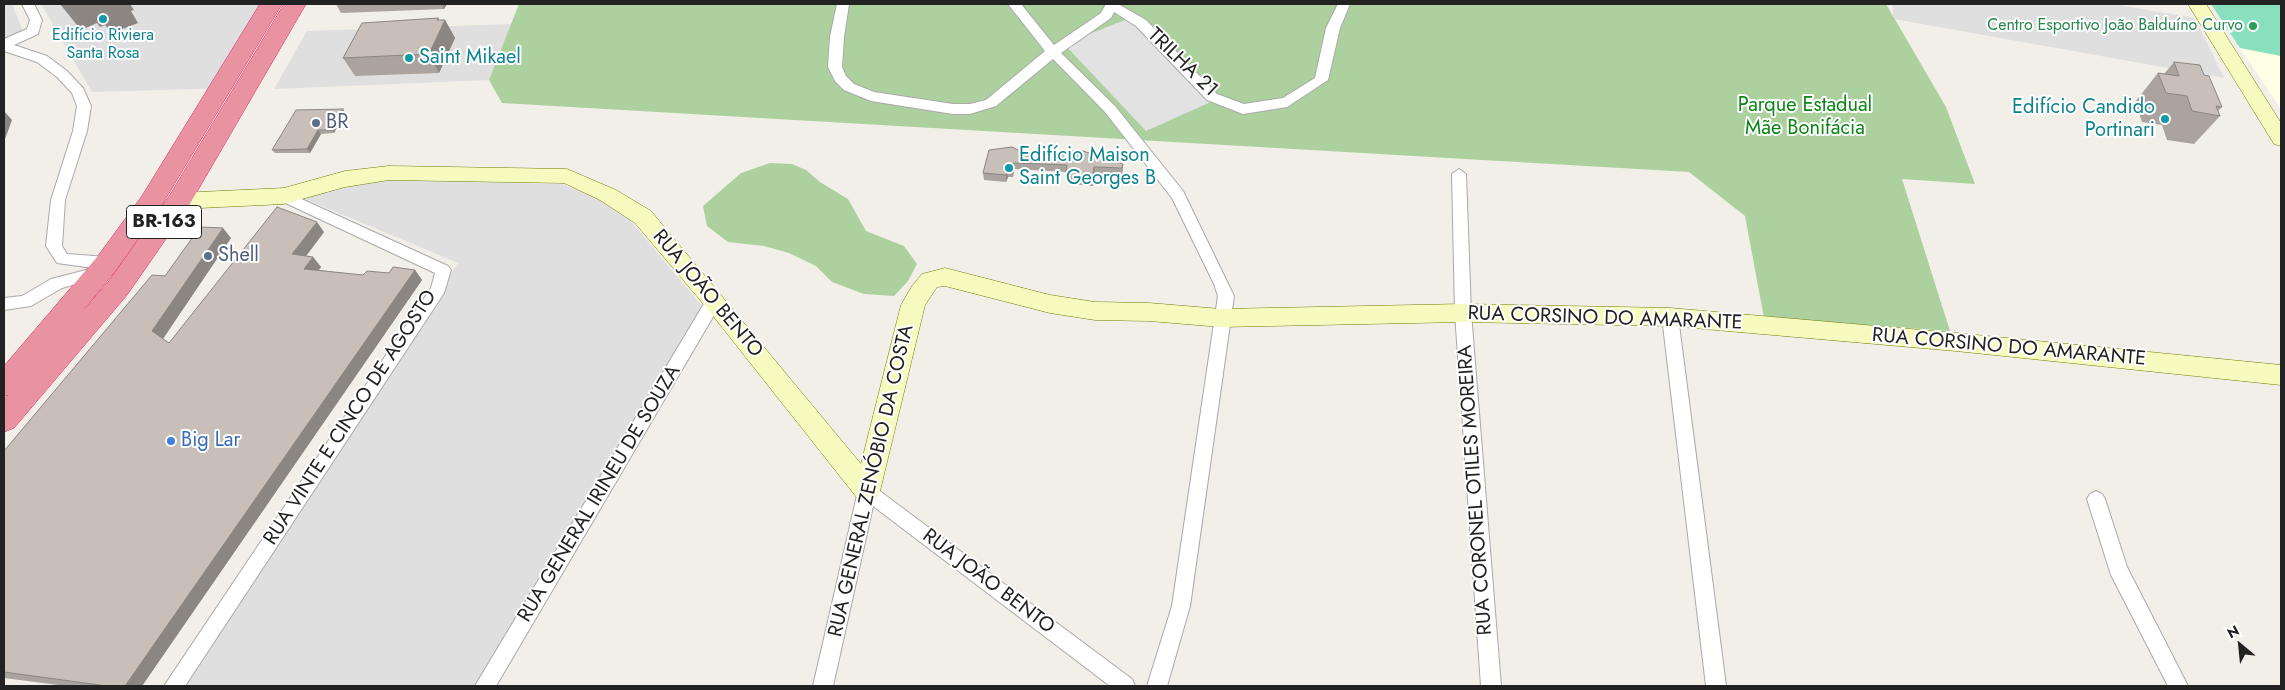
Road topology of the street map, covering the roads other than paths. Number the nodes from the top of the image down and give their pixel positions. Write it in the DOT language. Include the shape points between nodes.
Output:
graph roads {
  1 [pos="28,4"];
  2 [pos="271,4"];
  3 [pos="295,4"];
  4 [pos="843,4"];
  5 [pos="1014,4"];
  6 [pos="1344,4"];
  7 [pos="2197,4"];
  8 [pos="1111,6"];
  9 [pos="4,43"];
  10 [pos="4,47"];
  11 [pos="1053,52"];
  12 [pos="2281,139"];
  13 [pos="1459,174"];
  14 [pos="284,196"];
  15 [pos="180,201"];
  16 [pos="62,260"];
  17 [pos="103,268"];
  18 [pos="930,280"];
  19 [pos="57,282"];
  20 [pos="714,301"];
  21 [pos="4,304"];
  22 [pos="1463,313"];
  23 [pos="1670,317"];
  24 [pos="1221,318"];
  25 [pos="2281,375"];
  26 [pos="4,384"];
  27 [pos="4,420"];
  28 [pos="867,491"];
  29 [pos="2096,499"];
  30 [pos="174,686"];
  31 [pos="485,686"];
  32 [pos="823,686"];
  33 [pos="1125,686"];
  34 [pos="1157,686"];
  35 [pos="1491,686"];
  36 [pos="1716,686"];
  37 [pos="2178,686"];
  1 -- 9 [label="street" via="36,20 33,31"];
  2 -- 17 [label="highway, BR-163" via="151,202"];
  3 -- 15 [label="highway, BR-163"];
  4 -- 11 [label="street" via="835,67 849,87 871,96 953,110 970,109 992,103"];
  5 -- 11 [label="street"];
  6 -- 8 [label="street, TRILHA 21" via="1333,28 1321,80 1287,102 1243,109 1212,97 1141,24"];
  7 -- 12 [label="street"];
  8 -- 11 [label="street" via="1106,15"];
  10 -- 16 [label="street" via="42,59 78,91 84,106 80,131 58,200 54,246"];
  11 -- 24 [label="street" via="1110,109 1178,195 1222,284 1226,303"];
  13 -- 22 [label="street, RUA CORONEL OTILES MOREIRA"];
  14 -- 15 [label="street, RUA JOÃO BENTO"];
  14 -- 20 [label="street, RUA JOÃO BENTO" via="345,179 389,173 567,176 608,195 643,217"];
  14 -- 30 [label="street, RUA VINTE E CINCO DE AGOSTO" via="443,270 438,288"];
  15 -- 27 [label="highway, BR-163" via="118,288"];
  16 -- 17 [label="street"];
  16 -- 19 [label="street"];
  17 -- 19 [label="street"];
  17 -- 26 [label="highway, BR-163"];
  18 -- 24 [label="street, RUA CORSINO DO AMARANTE" via="945,278 1050,304 1096,311"];
  18 -- 28 [label="street, RUA GENERAL ZENÓBIO DA COSTA" via="913,305"];
  19 -- 21 [label="street" via="25,302"];
  20 -- 28 [label="street, RUA JOÃO BENTO"];
  20 -- 31 [label="street, RUA GENERAL IRINEU DE SOUZA"];
  22 -- 23 [label="street, RUA CORSINO DO AMARANTE"];
  22 -- 24 [label="street, RUA CORSINO DO AMARANTE"];
  22 -- 35 [label="street, RUA CORONEL OTILES MOREIRA"];
  23 -- 25 [label="street, RUA CORSINO DO AMARANTE"];
  23 -- 36 [label="street"];
  24 -- 34 [label="street" via="1181,606"];
  28 -- 32 [label="street, RUA GENERAL ZENÓBIO DA COSTA"];
  28 -- 33 [label="street, RUA JOÃO BENTO"];
  29 -- 37 [label="street" via="2118,569"];
}
